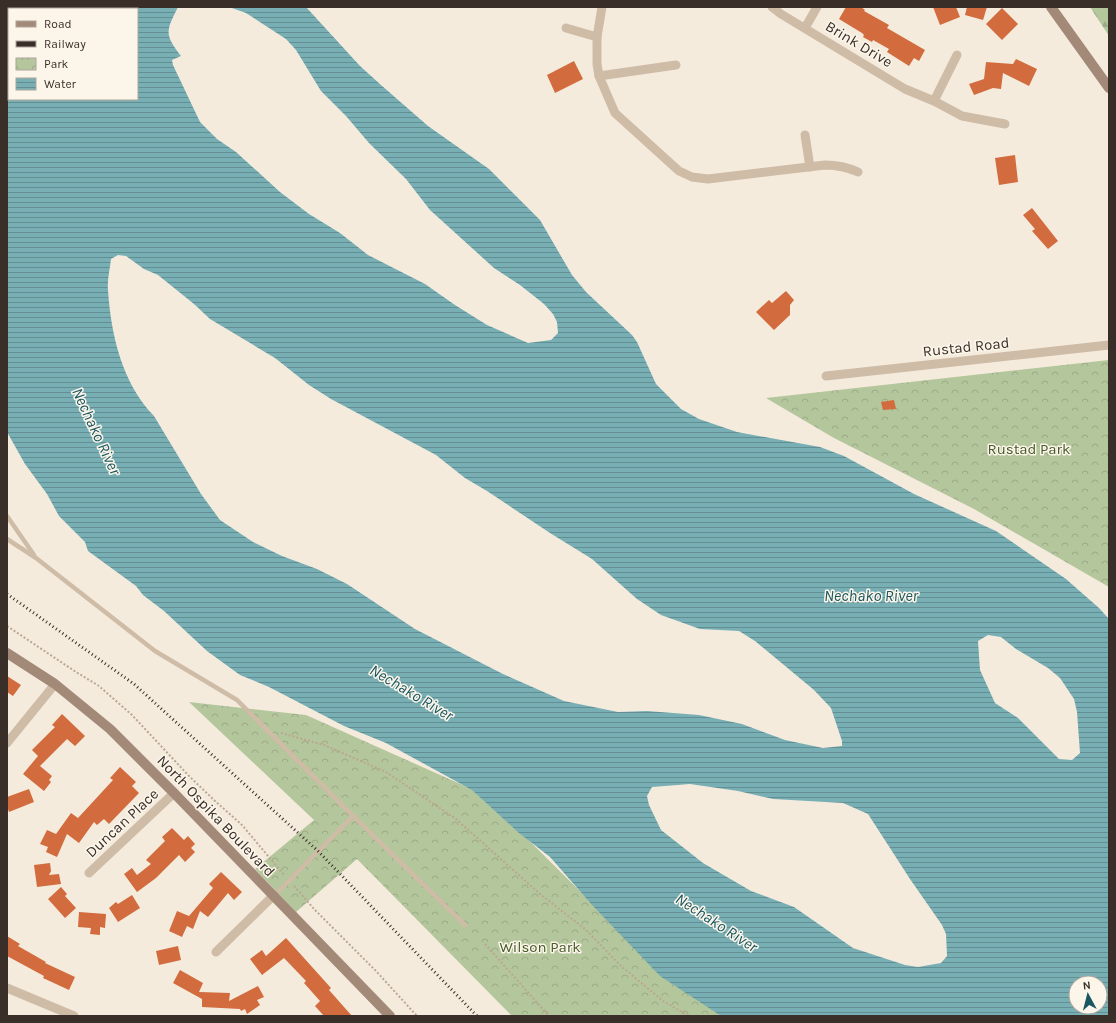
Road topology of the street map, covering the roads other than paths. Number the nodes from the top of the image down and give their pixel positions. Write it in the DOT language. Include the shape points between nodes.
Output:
graph roads {
  1 [pos="602,7"];
  2 [pos="772,7"];
  3 [pos="817,7"];
  4 [pos="1050,7"];
  5 [pos="566,28"];
  6 [pos="805,28"];
  7 [pos="597,37"];
  8 [pos="957,56"];
  9 [pos="676,65"];
  10 [pos="599,76"];
  11 [pos="1109,88"];
  12 [pos="934,101"];
  13 [pos="1005,124"];
  14 [pos="805,136"];
  15 [pos="810,167"];
  16 [pos="858,172"];
  17 [pos="1109,345"];
  18 [pos="826,376"];
  19 [pos="7,516"];
  20 [pos="7,539"];
  21 [pos="36,558"];
  22 [pos="7,653"];
  23 [pos="55,684"];
  24 [pos="7,743"];
  25 [pos="174,793"];
  26 [pos="353,816"];
  27 [pos="89,873"];
  28 [pos="273,896"];
  29 [pos="464,925"];
  30 [pos="216,952"];
  31 [pos="7,988"];
  32 [pos="74,1016"];
  33 [pos="390,1016"];
  1 -- 7 [label="street"];
  2 -- 6 [label="street, Brink Drive"];
  3 -- 6 [label="street"];
  4 -- 11 [label="street"];
  5 -- 7 [label="street"];
  6 -- 12 [label="street, Brink Drive" via="905,89"];
  7 -- 10 [label="street"];
  8 -- 12 [label="street"];
  9 -- 10 [label="street"];
  10 -- 15 [label="street" via="615,113 679,171 692,177 708,179"];
  12 -- 13 [label="street, Brink Drive" via="962,116"];
  14 -- 15 [label="street"];
  15 -- 16 [label="street" via="836,165"];
  17 -- 18 [label="street, Rustad Road"];
  19 -- 21 [label="lane"];
  20 -- 21 [label="lane"];
  21 -- 26 [label="lane" via="155,651 237,700"];
  22 -- 23 [label="street, North Ospika Boulevard"];
  23 -- 24 [label="street"];
  23 -- 25 [label="street, North Ospika Boulevard" via="110,729"];
  25 -- 27 [label="street, Duncan Place"];
  25 -- 28 [label="street, North Ospika Boulevard"];
  26 -- 28 [label="lane"];
  26 -- 29 [label="lane"];
  28 -- 30 [label="street"];
  28 -- 33 [label="street, North Ospika Boulevard"];
  31 -- 32 [label="street"];
}
